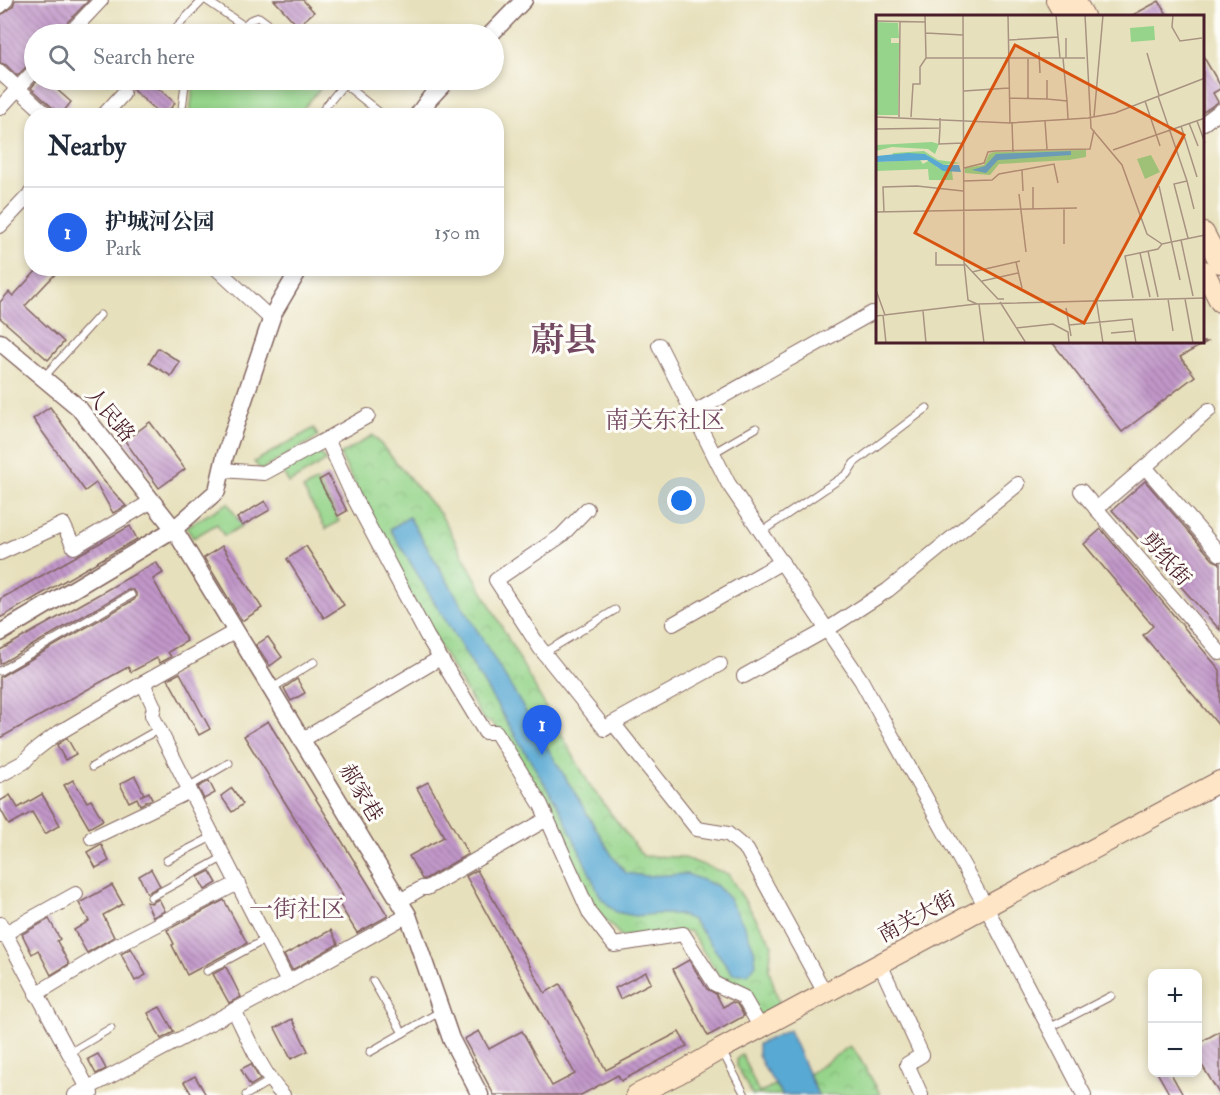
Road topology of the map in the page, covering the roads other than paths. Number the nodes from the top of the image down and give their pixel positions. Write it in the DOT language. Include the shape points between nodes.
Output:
graph roads {
  1 [pos="6,0"];
  2 [pos="101,0"];
  3 [pos="204,0"];
  4 [pos="524,0"];
  5 [pos="1065,5"];
  6 [pos="0,6"];
  7 [pos="1082,15"];
  8 [pos="78,24"];
  9 [pos="180,24"];
  10 [pos="241,24"];
  11 [pos="246,24"];
  12 [pos="268,24"];
  13 [pos="501,24"];
  14 [pos="0,72"];
  15 [pos="24,82"];
  16 [pos="18,89"];
  17 [pos="184,90"];
  18 [pos="336,90"];
  19 [pos="351,90"];
  20 [pos="438,90"];
  21 [pos="123,94"];
  22 [pos="0,108"];
  23 [pos="39,108"];
  24 [pos="110,108"];
  25 [pos="182,108"];
  26 [pos="323,108"];
  27 [pos="374,108"];
  28 [pos="423,108"];
  29 [pos="1220,111"];
  30 [pos="1205,122"];
  31 [pos="24,200"];
  32 [pos="0,226"];
  33 [pos="1205,237"];
  34 [pos="1220,263"];
  35 [pos="1205,275"];
  36 [pos="225,276"];
  37 [pos="295,276"];
  38 [pos="1220,302"];
  39 [pos="872,313"];
  40 [pos="100,315"];
  41 [pos="271,319"];
  42 [pos="0,342"];
  43 [pos="659,345"];
  44 [pos="42,378"];
  45 [pos="927,408"];
  46 [pos="1209,410"];
  47 [pos="693,413"];
  48 [pos="368,416"];
  49 [pos="756,428"];
  50 [pos="327,439"];
  51 [pos="713,453"];
  52 [pos="1145,467"];
  53 [pos="222,470"];
  54 [pos="1018,484"];
  55 [pos="1081,491"];
  56 [pos="152,501"];
  57 [pos="587,509"];
  58 [pos="1096,509"];
  59 [pos="174,529"];
  60 [pos="761,532"];
  61 [pos="0,553"];
  62 [pos="1220,554"];
  63 [pos="782,562"];
  64 [pos="131,595"];
  65 [pos="615,610"];
  66 [pos="673,624"];
  67 [pos="828,629"];
  68 [pos="236,631"];
  69 [pos="0,633"];
  70 [pos="544,653"];
  71 [pos="1220,653"];
  72 [pos="440,658"];
  73 [pos="314,662"];
  74 [pos="720,664"];
  75 [pos="0,671"];
  76 [pos="744,676"];
  77 [pos="143,683"];
  78 [pos="271,689"];
  79 [pos="613,723"];
  80 [pos="159,729"];
  81 [pos="302,740"];
  82 [pos="229,763"];
  83 [pos="92,766"];
  84 [pos="0,775"];
  85 [pos="1220,781"];
  86 [pos="189,789"];
  87 [pos="547,819"];
  88 [pos="214,836"];
  89 [pos="92,838"];
  90 [pos="224,857"];
  91 [pos="167,861"];
  92 [pos="238,883"];
  93 [pos="75,894"];
  94 [pos="151,897"];
  95 [pos="986,907"];
  96 [pos="404,908"];
  97 [pos="2,931"];
  98 [pos="266,939"];
  99 [pos="880,964"];
  100 [pos="207,971"];
  101 [pos="288,981"];
  102 [pos="373,981"];
  103 [pos="825,993"];
  104 [pos="36,994"];
  105 [pos="1111,996"];
  106 [pos="234,1010"];
  107 [pos="441,1011"];
  108 [pos="111,1028"];
  109 [pos="761,1028"];
  110 [pos="1049,1028"];
  111 [pos="403,1033"];
  112 [pos="721,1049"];
  113 [pos="370,1052"];
  114 [pos="69,1053"];
  115 [pos="271,1080"];
  116 [pos="85,1093"];
  117 [pos="246,1095"];
  118 [pos="283,1095"];
  119 [pos="480,1095"];
  120 [pos="636,1095"];
  121 [pos="745,1095"];
  122 [pos="921,1095"];
  123 [pos="1084,1095"];
  1 -- 6 [label="street"];
  2 -- 8 [label="street"];
  3 -- 9 [label="lane"];
  3 -- 10 [label="lane"];
  4 -- 13 [label="street"];
  5 -- 7 [label="main road"];
  11 -- 12 [label="lane" via="259,17"];
  14 -- 16 [label="street"];
  15 -- 16 [label="street"];
  16 -- 22 [label="street"];
  16 -- 23 [label="street"];
  17 -- 25 [label="lane"];
  18 -- 26 [label="lane"];
  19 -- 27 [label="lane"];
  20 -- 28 [label="street"];
  21 -- 24 [label="street"];
  29 -- 30 [label="street"];
  31 -- 32 [label="street"];
  33 -- 34 [label="main road"];
  35 -- 38 [label="main road"];
  36 -- 41 [label="street"];
  37 -- 41 [label="street"];
  39 -- 47 [label="street"];
  40 -- 44 [label="lane"];
  41 -- 53 [label="street"];
  42 -- 44 [label="street, 人民路"];
  43 -- 47 [label="street"];
  44 -- 56 [label="street, 人民路" via="78,407"];
  45 -- 60 [label="lane" via="854,463 847,474"];
  46 -- 52 [label="street"];
  47 -- 51 [label="street"];
  48 -- 50 [label="street"];
  49 -- 51 [label="lane"];
  50 -- 53 [label="street" via="264,473"];
  50 -- 72 [label="street" via="353,496"];
  51 -- 60 [label="street"];
  52 -- 58 [label="street"];
  52 -- 62 [label="street"];
  53 -- 59 [label="street" via="217,491"];
  54 -- 67 [label="street" via="888,590"];
  55 -- 58 [label="street, 剪纸街"];
  56 -- 59 [label="street, 人民路"];
  56 -- 61 [label="street" via="74,547 63,524"];
  57 -- 70 [label="street" via="561,536 496,580"];
  58 -- 71 [label="street, 剪纸街"];
  59 -- 68 [label="street, 郝家巷"];
  59 -- 69 [label="street"];
  60 -- 63 [label="street"];
  63 -- 66 [label="street"];
  63 -- 67 [label="street"];
  64 -- 75 [label="lane"];
  65 -- 70 [label="lane"];
  67 -- 76 [label="street"];
  67 -- 95 [label="street" via="861,680"];
  68 -- 77 [label="street"];
  68 -- 78 [label="street, 郝家巷"];
  70 -- 79 [label="street" via="605,729"];
  72 -- 81 [label="street"];
  72 -- 87 [label="street" via="485,732 496,732"];
  73 -- 78 [label="lane"];
  74 -- 79 [label="street"];
  77 -- 80 [label="street"];
  77 -- 84 [label="street" via="55,735 24,762"];
  78 -- 81 [label="street, 郝家巷"];
  79 -- 103 [label="street" via="698,829 728,834 747,850"];
  80 -- 83 [label="lane"];
  80 -- 86 [label="street"];
  81 -- 96 [label="street, 郝家巷"];
  82 -- 86 [label="lane"];
  85 -- 95 [label="main road, 南关大街"];
  86 -- 88 [label="street"];
  86 -- 89 [label="street"];
  87 -- 96 [label="street" via="422,888"];
  87 -- 109 [label="street" via="590,914 614,945 683,934 715,984 743,997"];
  88 -- 90 [label="street"];
  88 -- 91 [label="lane"];
  90 -- 92 [label="street"];
  90 -- 94 [label="lane"];
  92 -- 98 [label="street"];
  92 -- 104 [label="street" via="112,948"];
  93 -- 97 [label="street"];
  95 -- 99 [label="main road, 南关大街"];
  95 -- 110 [label="street"];
  96 -- 101 [label="street"];
  96 -- 107 [label="street, 郝家巷"];
  97 -- 104 [label="street"];
  98 -- 100 [label="lane"];
  98 -- 101 [label="street"];
  99 -- 103 [label="main road, 南关大街"];
  99 -- 122 [label="street" via="922,1055 907,1064"];
  101 -- 106 [label="street"];
  102 -- 111 [label="lane"];
  103 -- 109 [label="main road, 南关大街"];
  104 -- 114 [label="street"];
  105 -- 110 [label="lane"];
  106 -- 115 [label="street"];
  106 -- 116 [label="street"];
  107 -- 111 [label="lane"];
  107 -- 119 [label="street, 郝家巷" via="451,1040"];
  108 -- 114 [label="lane"];
  109 -- 112 [label="main road, 南关大街"];
  110 -- 123 [label="street"];
  111 -- 113 [label="lane"];
  112 -- 120 [label="main road, 南关大街"];
  112 -- 121 [label="lane"];
  114 -- 116 [label="street"];
  115 -- 117 [label="lane"];
  115 -- 118 [label="street"];
}
